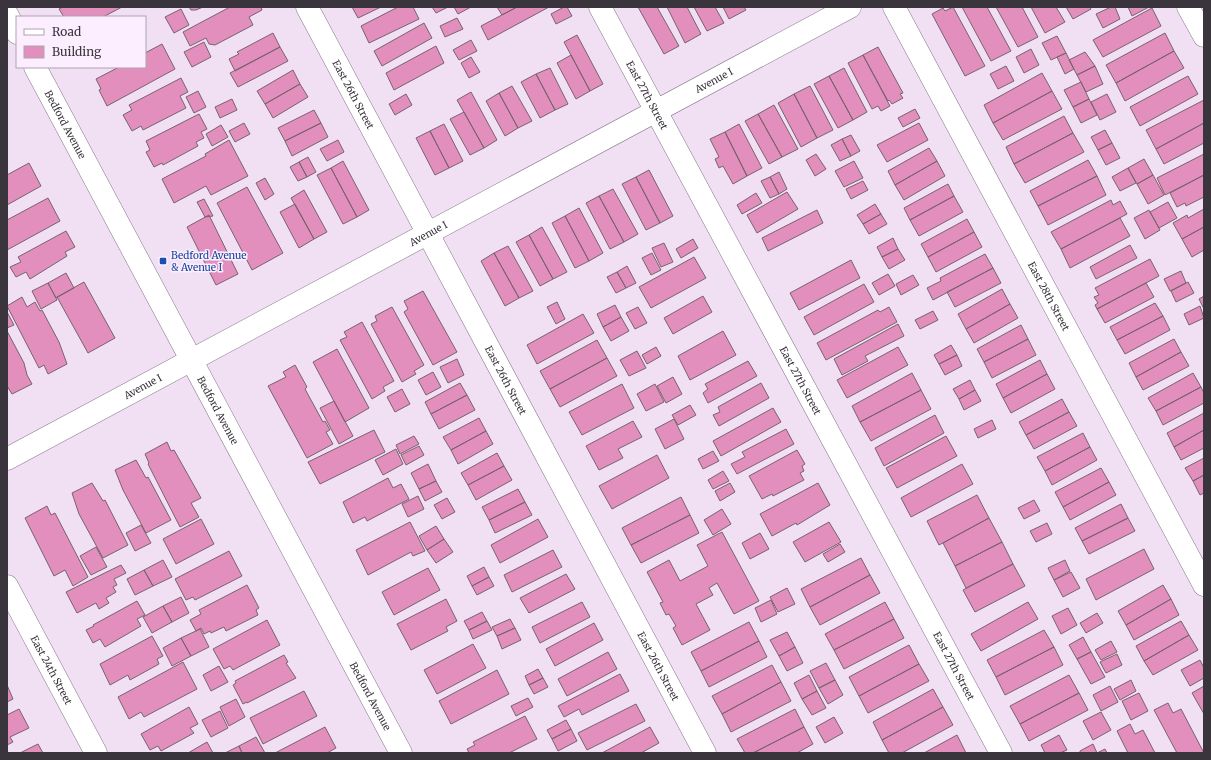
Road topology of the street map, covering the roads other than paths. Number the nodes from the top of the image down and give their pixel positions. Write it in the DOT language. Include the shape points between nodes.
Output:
graph roads {
  1 [pos="307,7"];
  2 [pos="600,7"];
  3 [pos="850,7"];
  4 [pos="894,7"];
  5 [pos="1188,7"];
  6 [pos="7,14"];
  7 [pos="16,31"];
  8 [pos="1204,36"];
  9 [pos="36,68"];
  10 [pos="656,110"];
  11 [pos="428,233"];
  12 [pos="191,360"];
  13 [pos="7,459"];
  14 [pos="1204,585"];
  15 [pos="7,586"];
  16 [pos="96,753"];
  17 [pos="401,753"];
  18 [pos="705,753"];
  19 [pos="1001,753"];
  1 -- 11 [label="street, East 26th Street"];
  2 -- 10 [label="street, East 27th Street"];
  3 -- 10 [label="street, Avenue I"];
  4 -- 14 [label="street, East 28th Street"];
  5 -- 8 [label="street"];
  6 -- 7 [label="street"];
  9 -- 12 [label="street, Bedford Avenue"];
  10 -- 11 [label="street, Avenue I"];
  10 -- 19 [label="street, East 27th Street"];
  11 -- 12 [label="street, Avenue I"];
  11 -- 18 [label="street, East 26th Street"];
  12 -- 13 [label="street, Avenue I"];
  12 -- 17 [label="street, Bedford Avenue"];
  15 -- 16 [label="street, East 24th Street"];
}
